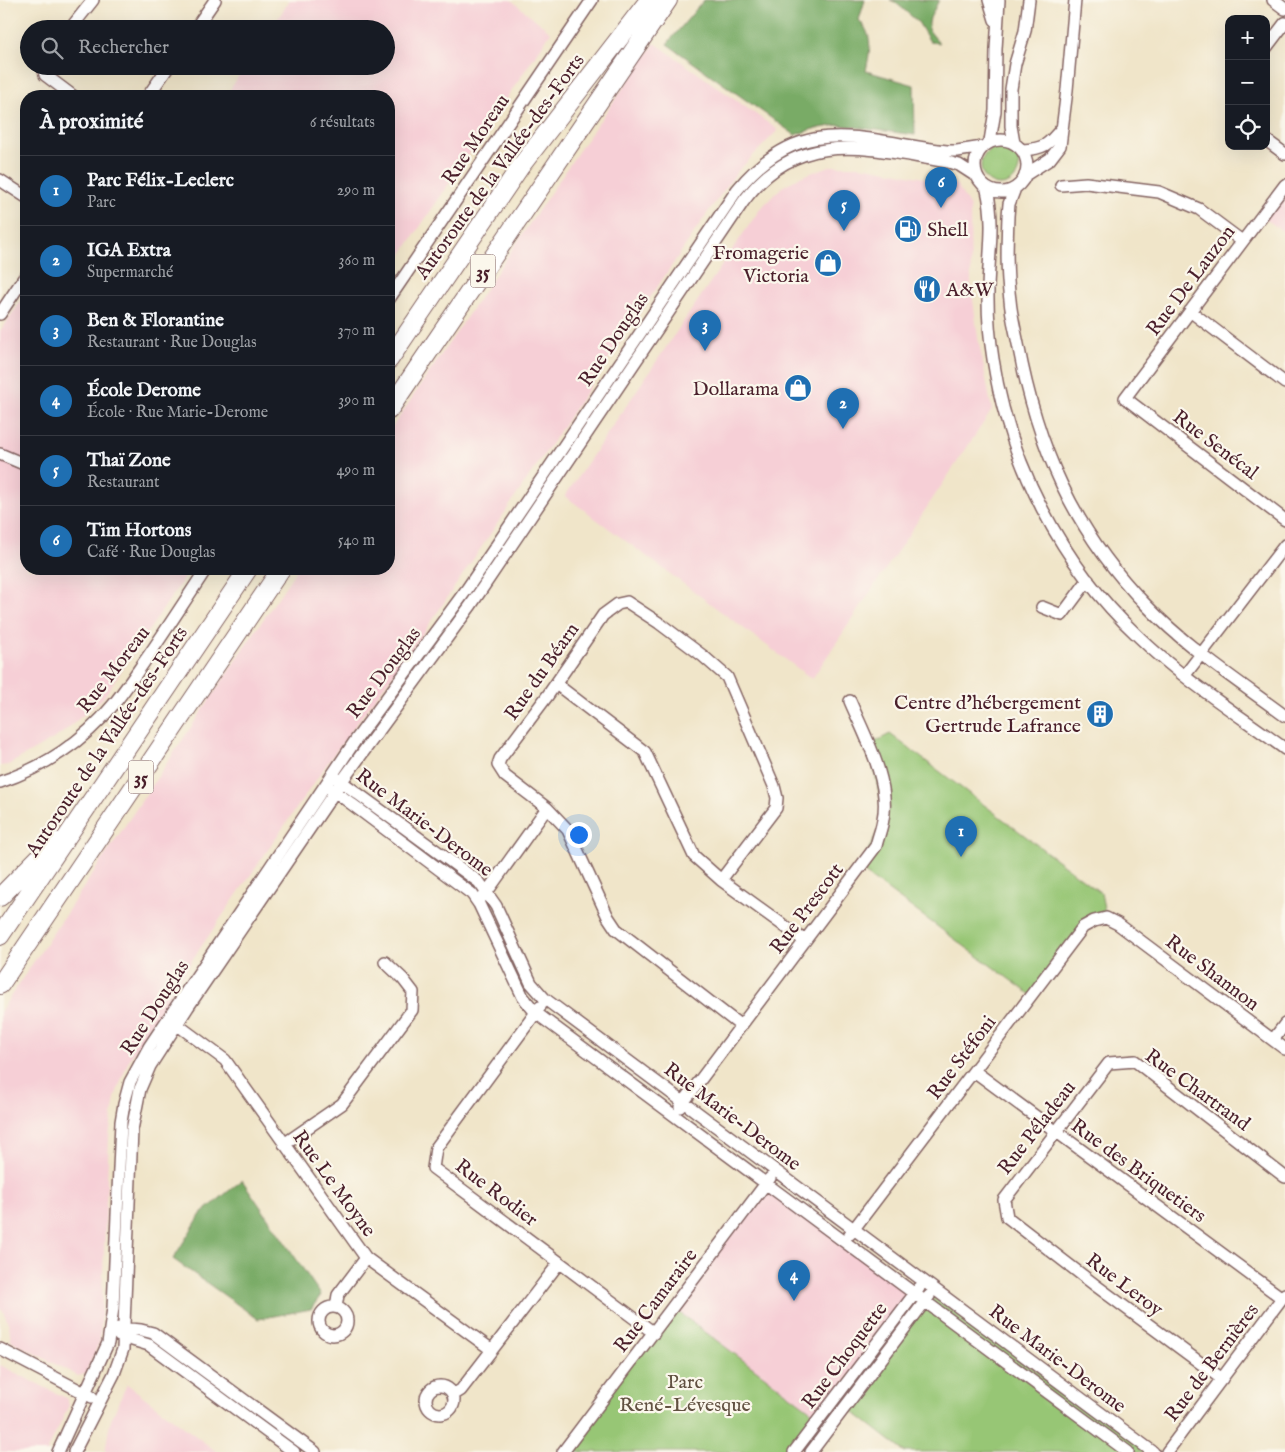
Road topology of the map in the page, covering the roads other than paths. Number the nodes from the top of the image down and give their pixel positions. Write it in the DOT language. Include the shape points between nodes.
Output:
graph roads {
  1 [pos="93,0"];
  2 [pos="216,0"];
  3 [pos="592,0"];
  4 [pos="637,0"];
  5 [pos="649,0"];
  6 [pos="668,0"];
  7 [pos="989,0"];
  8 [pos="1000,0"];
  9 [pos="1029,0"];
  10 [pos="1075,0"];
  11 [pos="1273,0"];
  12 [pos="1285,9"];
  13 [pos="77,20"];
  14 [pos="202,20"];
  15 [pos="1285,23"];
  16 [pos="997,26"];
  17 [pos="1270,43"];
  18 [pos="601,61"];
  19 [pos="45,75"];
  20 [pos="163,75"];
  21 [pos="65,90"];
  22 [pos="152,90"];
  23 [pos="1062,128"];
  24 [pos="1270,143"];
  25 [pos="986,144"];
  26 [pos="1018,147"];
  27 [pos="1285,154"];
  28 [pos="1025,175"];
  29 [pos="976,176"];
  30 [pos="0,180"];
  31 [pos="1061,185"];
  32 [pos="1285,185"];
  33 [pos="987,190"];
  34 [pos="1014,191"];
  35 [pos="20,193"];
  36 [pos="1242,241"];
  37 [pos="20,284"];
  38 [pos="395,290"];
  39 [pos="1190,311"];
  40 [pos="0,314"];
  41 [pos="395,351"];
  42 [pos="1285,383"];
  43 [pos="1125,398"];
  44 [pos="395,401"];
  45 [pos="0,454"];
  46 [pos="20,462"];
  47 [pos="1285,520"];
  48 [pos="1285,544"];
  49 [pos="202,575"];
  50 [pos="244,575"];
  51 [pos="278,575"];
  52 [pos="1088,580"];
  53 [pos="1042,607"];
  54 [pos="1201,654"];
  55 [pos="1185,675"];
  56 [pos="556,684"];
  57 [pos="850,701"];
  58 [pos="1285,716"];
  59 [pos="1285,749"];
  60 [pos="0,782"];
  61 [pos="334,783"];
  62 [pos="548,808"];
  63 [pos="85,810"];
  64 [pos="721,880"];
  65 [pos="487,892"];
  66 [pos="0,897"];
  67 [pos="479,904"];
  68 [pos="1118,924"];
  69 [pos="0,936"];
  70 [pos="805,941"];
  71 [pos="385,962"];
  72 [pos="0,985"];
  73 [pos="545,999"];
  74 [pos="536,1013"];
  75 [pos="173,1021"];
  76 [pos="1285,1024"];
  77 [pos="741,1026"];
  78 [pos="1273,1040"];
  79 [pos="1285,1049"];
  80 [pos="1109,1063"];
  81 [pos="974,1071"];
  82 [pos="684,1102"];
  83 [pos="674,1115"];
  84 [pos="1056,1132"];
  85 [pos="284,1144"];
  86 [pos="776,1171"];
  87 [pos="1285,1177"];
  88 [pos="766,1183"];
  89 [pos="1007,1217"];
  90 [pos="854,1230"];
  91 [pos="845,1242"];
  92 [pos="366,1258"];
  93 [pos="559,1263"];
  94 [pos="924,1282"];
  95 [pos="935,1289"];
  96 [pos="914,1294"];
  97 [pos="1283,1296"];
  98 [pos="925,1302"];
  99 [pos="336,1307"];
  100 [pos="111,1330"];
  101 [pos="125,1333"];
  102 [pos="654,1333"];
  103 [pos="0,1349"];
  104 [pos="492,1350"];
  105 [pos="1222,1379"];
  106 [pos="85,1394"];
  107 [pos="453,1395"];
  108 [pos="100,1401"];
  109 [pos="256,1408"];
  110 [pos="248,1418"];
  111 [pos="58,1452"];
  112 [pos="74,1452"];
  113 [pos="294,1452"];
  114 [pos="315,1452"];
  115 [pos="563,1452"];
  116 [pos="794,1452"];
  117 [pos="811,1452"];
  118 [pos="1128,1452"];
  119 [pos="1152,1452"];
  120 [pos="1167,1452"];
  1 -- 13 [label="street"];
  2 -- 14 [label="street"];
  3 -- 38 [label="street, Rue Moreau"];
  4 -- 18 [label="highway"];
  5 -- 18 [label="highway, Autoroute de la Vallée-des-Forts / 35"];
  6 -- 44 [label="highway, Autoroute de la Vallée-des-Forts / 35"];
  7 -- 16 [label="street"];
  8 -- 16 [label="street"];
  9 -- 26 [label="street" via="1011,89 1011,126"];
  10 -- 23 [label="street"];
  11 -- 12 [label="street"];
  15 -- 17 [label="street"];
  16 -- 25 [label="street" via="995,111"];
  18 -- 41 [label="highway, Autoroute de la Vallée-des-Forts / 35" via="502,194"];
  19 -- 21 [label="street"];
  20 -- 22 [label="street"];
  23 -- 26 [label="street" via="1047,145 1038,149"];
  23 -- 28 [label="street" via="1060,146 1054,155"];
  24 -- 27 [label="street"];
  25 -- 26 [label="street" via="1003,139"];
  25 -- 29 [label="street" via="976,161"];
  25 -- 61 [label="street, Rue Douglas" via="947,151 866,138 824,136 776,154 750,174 467,589 355,741"];
  26 -- 28 [label="street" via="1027,164"];
  28 -- 34 [label="street"];
  29 -- 33 [label="street"];
  29 -- 61 [label="street, Rue Douglas" via="948,162 838,147 794,159 759,182 471,605"];
  30 -- 35 [label="street"];
  31 -- 36 [label="street" via="1086,183 1159,192 1199,209"];
  32 -- 36 [label="street, Rue De Lauzon"];
  33 -- 34 [label="street" via="998,193"];
  33 -- 52 [label="street" via="992,224 988,298 998,388 1013,443 1031,486 1063,546"];
  34 -- 54 [label="street" via="1008,216 1010,300 1032,407 1046,452 1064,492 1102,554 1146,605"];
  36 -- 39 [label="street, Rue De Lauzon"];
  37 -- 40 [label="street"];
  39 -- 42 [label="street"];
  39 -- 43 [label="street, Rue De Lauzon"];
  43 -- 47 [label="street, Rue Senécal"];
  45 -- 46 [label="street"];
  48 -- 54 [label="street"];
  49 -- 60 [label="street, Rue Moreau" via="102,718 60,753"];
  50 -- 63 [label="highway, Autoroute de la Vallée-des-Forts / 35"];
  51 -- 72 [label="highway, 35"];
  52 -- 53 [label="street" via="1062,615"];
  52 -- 55 [label="street" via="1108,607 1138,637"];
  54 -- 55 [label="street"];
  54 -- 58 [label="street"];
  55 -- 59 [label="street"];
  56 -- 62 [label="street, Rue du Béarn" via="498,765 505,776"];
  56 -- 64 [label="street" via="645,752 694,856"];
  56 -- 64 [label="street, Rue du Béarn" via="603,615 626,602 703,656 727,678 777,798 776,808 768,820"];
  57 -- 70 [label="street, Rue Prescott" via="878,765 884,818 876,846"];
  61 -- 65 [label="street, Rue Marie-Derome" via="479,882"];
  61 -- 67 [label="street, Rue Marie-Derome" via="472,894"];
  61 -- 75 [label="street, Rue Douglas"];
  62 -- 65 [label="street"];
  62 -- 77 [label="street, Rue du Béarn" via="568,830 616,929"];
  63 -- 66 [label="highway"];
  63 -- 69 [label="highway, Autoroute de la Vallée-des-Forts / 35"];
  64 -- 70 [label="street"];
  65 -- 67 [label="street"];
  65 -- 73 [label="street, Rue Marie-Derome" via="531,983"];
  67 -- 74 [label="street, Rue Marie-Derome" via="523,997"];
  68 -- 78 [label="street, Rue Shannon"];
  68 -- 81 [label="street, Rue Stéfoni" via="1106,918 1082,927"];
  70 -- 77 [label="street, Rue Prescott"];
  71 -- 85 [label="street" via="413,992 412,1010 342,1104"];
  73 -- 74 [label="street, Rue Rodier"];
  73 -- 82 [label="street, Rue Marie-Derome"];
  74 -- 83 [label="street, Rue Marie-Derome"];
  74 -- 93 [label="street, Rue Rodier" via="436,1148 433,1168"];
  75 -- 85 [label="street, Rue Le Moyne" via="225,1060"];
  75 -- 100 [label="street, Rue Douglas" via="138,1066 124,1104"];
  75 -- 101 [label="street, Rue Douglas" via="140,1089 131,1135"];
  76 -- 78 [label="street"];
  77 -- 82 [label="street, Rue Prescott"];
  78 -- 79 [label="street, Rue Shannon"];
  80 -- 84 [label="street, Rue Péladeau"];
  80 -- 87 [label="street, Rue Chartrand" via="1135,1061"];
  81 -- 84 [label="street, Rue des Briquetiers"];
  81 -- 90 [label="street, Rue Stéfoni"];
  82 -- 83 [label="street, Rue Prescott"];
  82 -- 86 [label="street, Rue Marie-Derome"];
  83 -- 88 [label="street, Rue Marie-Derome"];
  84 -- 89 [label="street, Rue Péladeau" via="1004,1200"];
  84 -- 97 [label="street, Rue des Briquetiers"];
  85 -- 92 [label="street, Rue Le Moyne"];
  86 -- 88 [label="street, Rue Camaraire"];
  86 -- 90 [label="street, Rue Marie-Derome"];
  88 -- 91 [label="street, Rue Marie-Derome"];
  88 -- 102 [label="street, Rue Camaraire"];
  89 -- 105 [label="street, Rue Leroy"];
  90 -- 91 [label="street, Rue Stéfoni"];
  90 -- 94 [label="street, Rue Marie-Derome"];
  91 -- 96 [label="street, Rue Marie-Derome"];
  92 -- 99 [label="street" via="338,1295"];
  92 -- 104 [label="street, Rue Le Moyne"];
  93 -- 102 [label="street, Rue Rodier"];
  93 -- 104 [label="street"];
  94 -- 95 [label="street, Rue Marie-Derome"];
  94 -- 96 [label="street, Rue Choquette"];
  95 -- 98 [label="street, Rue Choquette"];
  95 -- 119 [label="street, Rue Marie-Derome"];
  96 -- 98 [label="street, Rue Marie-Derome"];
  96 -- 116 [label="street, Rue Choquette"];
  97 -- 105 [label="street, Rue de Bernières"];
  98 -- 117 [label="street, Rue Choquette"];
  98 -- 118 [label="street, Rue Marie-Derome"];
  100 -- 101 [label="street"];
  100 -- 106 [label="street, Rue Douglas" via="105,1352"];
  101 -- 108 [label="street, Rue Douglas" via="119,1362"];
  101 -- 109 [label="street" via="141,1330 153,1334"];
  101 -- 110 [label="street" via="153,1348"];
  102 -- 115 [label="street, Rue Camaraire"];
  103 -- 106 [label="street"];
  104 -- 107 [label="street" via="461,1390"];
  105 -- 120 [label="street, Rue de Bernières"];
  106 -- 108 [label="street"];
  106 -- 111 [label="street, Rue Douglas"];
  108 -- 112 [label="street, Rue Douglas"];
  109 -- 110 [label="street"];
  109 -- 114 [label="street"];
  110 -- 113 [label="street"];
}
